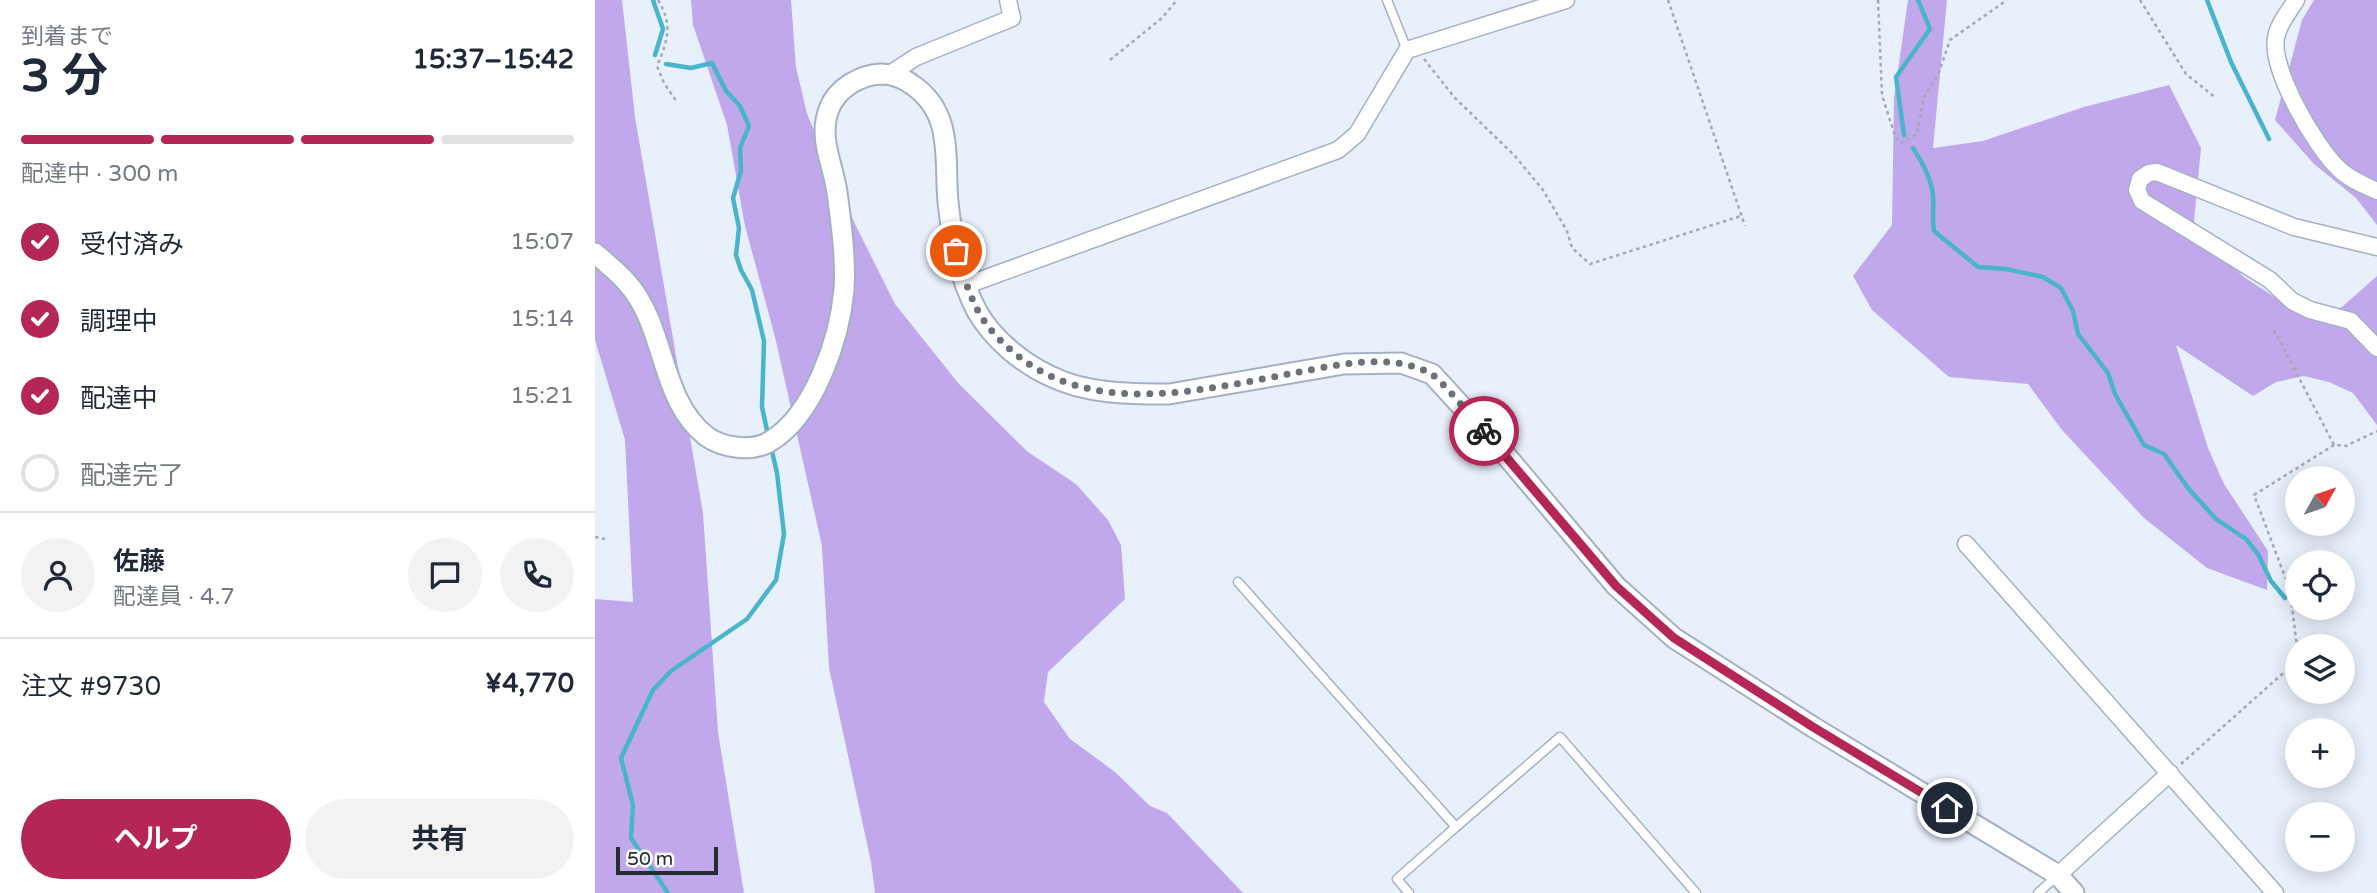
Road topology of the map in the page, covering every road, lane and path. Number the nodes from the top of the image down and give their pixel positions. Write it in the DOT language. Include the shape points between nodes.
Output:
graph roads {
  1 [pos="658,0"];
  2 [pos="1008,0"];
  3 [pos="1177,0"];
  4 [pos="1387,0"];
  5 [pos="1566,0"];
  6 [pos="1668,0"];
  7 [pos="1878,0"];
  8 [pos="2007,0"];
  9 [pos="2140,0"];
  10 [pos="2296,0"];
  11 [pos="1413,48"];
  12 [pos="1110,60"];
  13 [pos="890,74"];
  14 [pos="2216,98"];
  15 [pos="677,102"];
  16 [pos="2377,191"];
  17 [pos="1741,215"];
  18 [pos="1745,226"];
  19 [pos="2377,247"];
  20 [pos="595,253"];
  21 [pos="967,285"];
  22 [pos="2274,330"];
  23 [pos="2377,348"];
  24 [pos="2377,431"];
  25 [pos="2334,445"];
  26 [pos="595,537"];
  27 [pos="605,539"];
  28 [pos="1966,544"];
  29 [pos="1238,582"];
  30 [pos="2295,634"];
  31 [pos="2285,670"];
  32 [pos="2170,773"];
  33 [pos="1457,826"];
  34 [pos="2058,875"];
  35 [pos="1409,893"];
  36 [pos="1696,893"];
  37 [pos="2038,893"];
  38 [pos="2074,893"];
  39 [pos="2275,893"];
  1 -- 15 [label="path" via="669,28 657,66"];
  2 -- 13 [label="street" via="1012,18 916,57"];
  3 -- 12 [label="path"];
  4 -- 11 [label="lane"];
  5 -- 11 [label="street"];
  6 -- 17 [label="path"];
  7 -- 8 [label="path" via="1882,95 1896,139 1902,143 1917,134 1924,97 1938,75 1950,40"];
  9 -- 14 [label="path" via="2186,74"];
  10 -- 16 [label="street" via="2276,38 2276,59 2293,100 2339,170"];
  11 -- 17 [label="path" via="1543,190 1572,248 1590,264"];
  11 -- 21 [label="street" via="1357,134 1338,150"];
  13 -- 20 [label="street" via="868,75 851,83 829,108 824,136 836,188 844,288 830,352 814,391 797,416 769,441 721,444 689,418 640,300"];
  13 -- 21 [label="street" via="929,97 939,114 945,133 948,203"];
  17 -- 18 [label="path"];
  19 -- 23 [label="street" via="2294,227 2157,172 2140,179 2137,190 2142,201 2270,280 2292,301 2351,321"];
  21 -- 34 [label="street" via="997,338 1023,360 1052,377 1116,393 1169,394 1344,364 1401,363 1432,374 1616,586 1674,638"];
  22 -- 25 [label="path"];
  24 -- 25 [label="path" via="2346,446"];
  25 -- 30 [label="path" via="2254,495 2290,590"];
  26 -- 27 [label="path"];
  28 -- 32 [label="street"];
  29 -- 33 [label="lane"];
  31 -- 32 [label="path"];
  32 -- 34 [label="street"];
  32 -- 39 [label="street"];
  33 -- 35 [label="lane" via="1397,879"];
  33 -- 36 [label="lane" via="1560,737"];
  34 -- 37 [label="lane"];
  34 -- 38 [label="street"];
}
